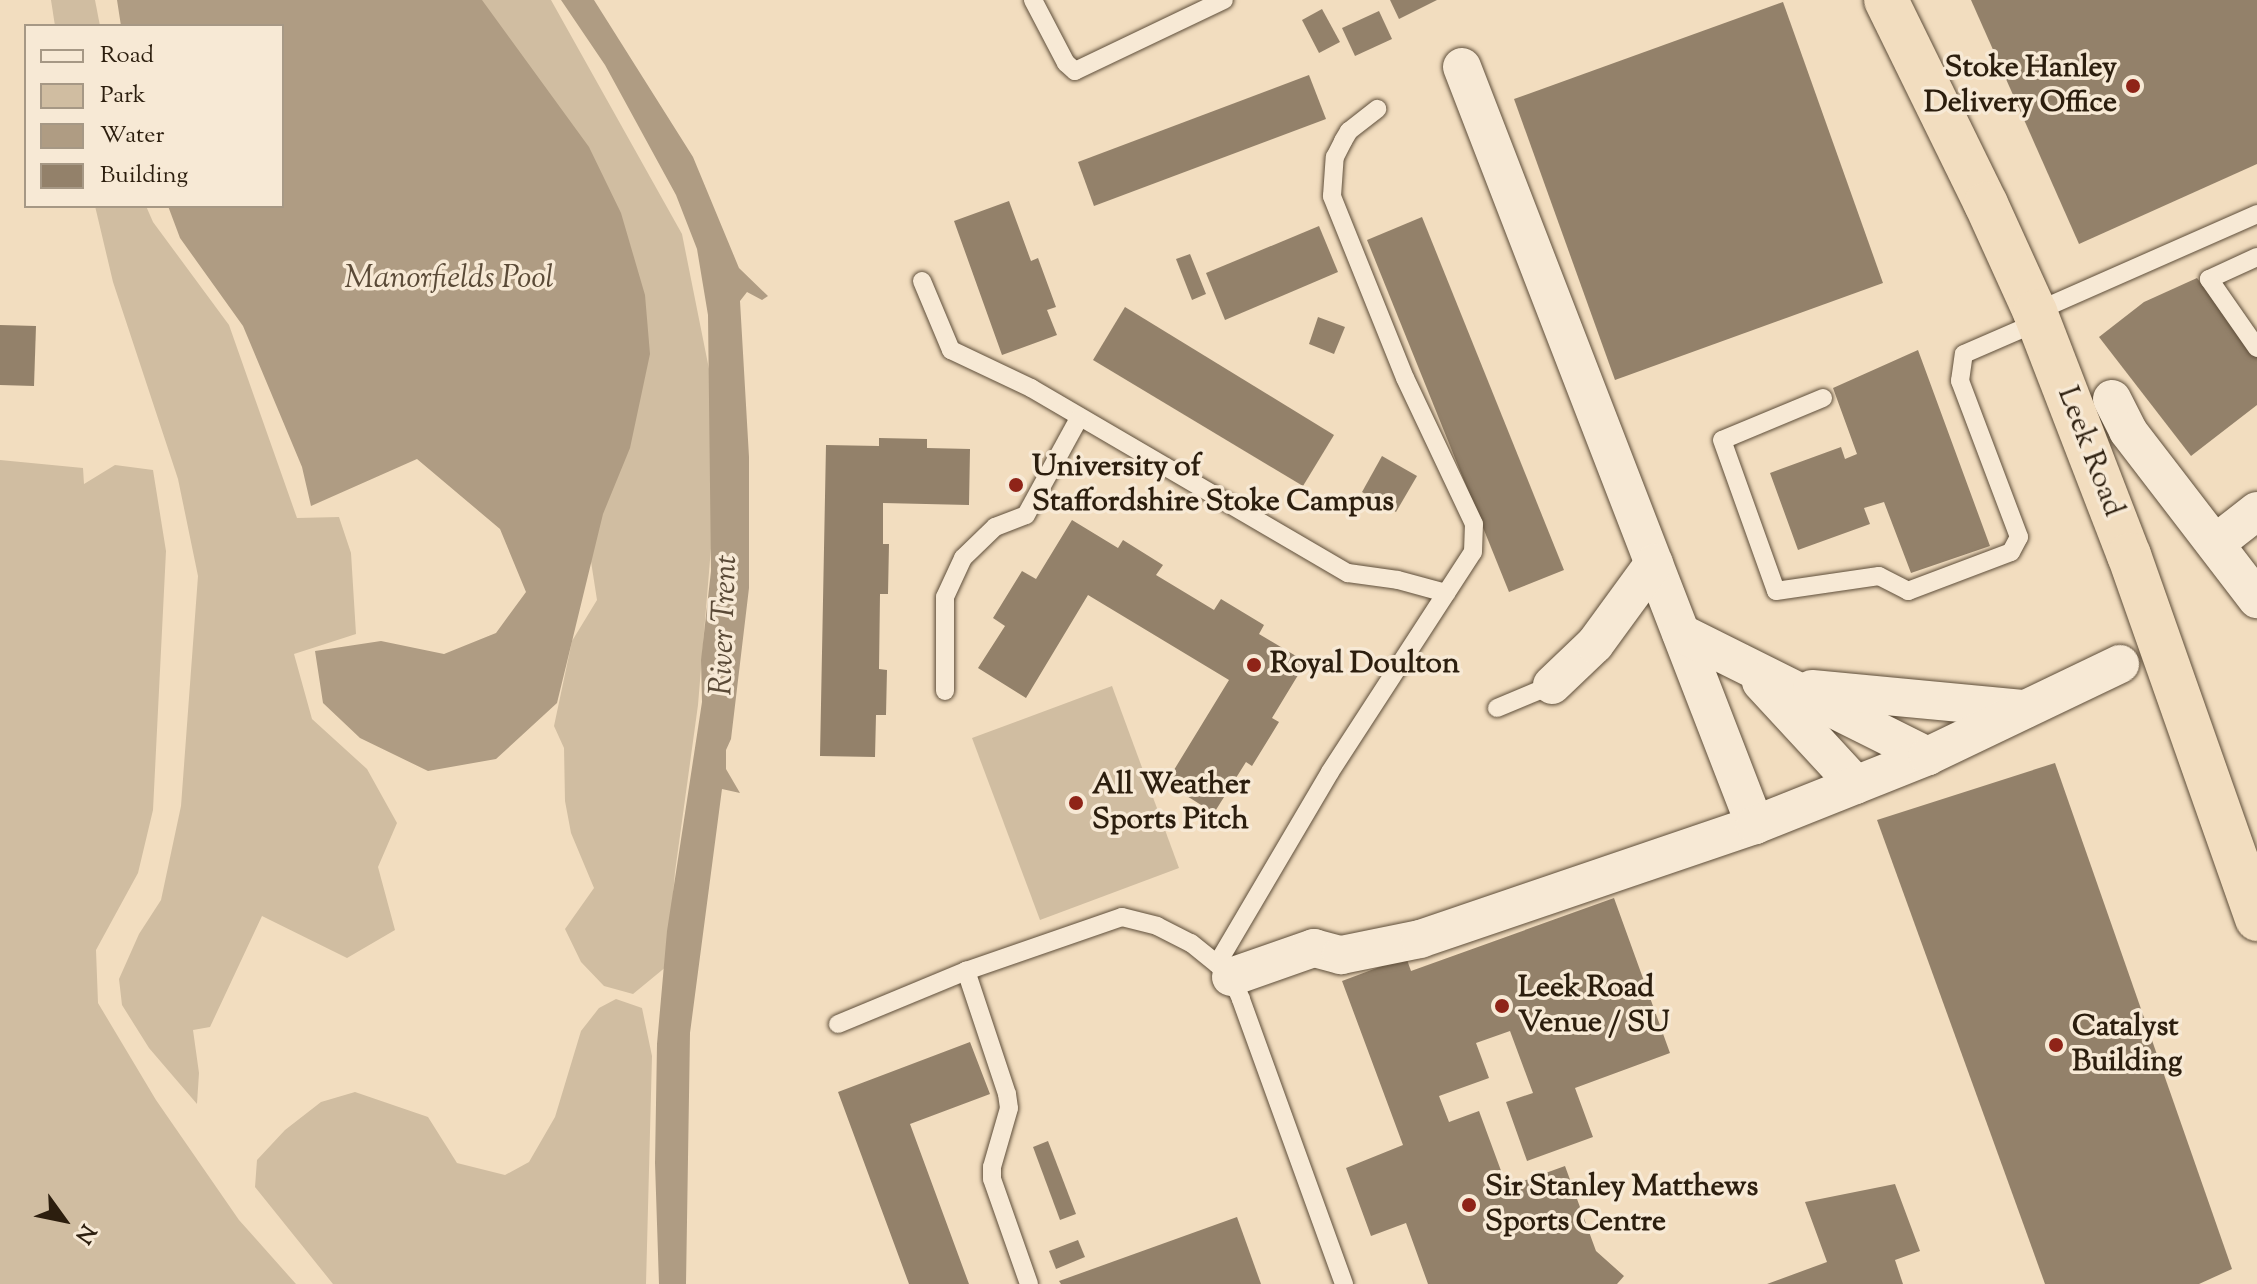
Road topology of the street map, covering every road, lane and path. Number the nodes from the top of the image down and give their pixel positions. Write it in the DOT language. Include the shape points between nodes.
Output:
graph roads {
  1 [pos="1033,0"];
  2 [pos="1216,2"];
  3 [pos="1891,2"];
  4 [pos="1462,67"];
  5 [pos="1377,109"];
  6 [pos="2257,214"];
  7 [pos="2257,257"];
  8 [pos="922,281"];
  9 [pos="2036,317"];
  10 [pos="2257,348"];
  11 [pos="1823,398"];
  12 [pos="2112,399"];
  13 [pos="1079,418"];
  14 [pos="2257,511"];
  15 [pos="2216,543"];
  16 [pos="1654,563"];
  17 [pos="1446,593"];
  18 [pos="2257,599"];
  19 [pos="1681,633"];
  20 [pos="2120,664"];
  21 [pos="1746,665"];
  22 [pos="1552,685"];
  23 [pos="1789,687"];
  24 [pos="945,691"];
  25 [pos="1497,708"];
  26 [pos="2026,709"];
  27 [pos="1928,756"];
  28 [pos="1856,785"];
  29 [pos="1755,825"];
  30 [pos="2257,919"];
  31 [pos="966,971"];
  32 [pos="1224,971"];
  33 [pos="838,1024"];
  34 [pos="1029,1284"];
  35 [pos="1344,1284"];
  1 -- 2 [label="lane" via="1075,71"];
  3 -- 9 [label="highway, Leek Road"];
  4 -- 16 [label="street"];
  5 -- 17 [label="lane" via="1343,141 1335,157 1332,196 1405,378 1474,524 1473,552"];
  6 -- 9 [label="lane"];
  7 -- 10 [label="lane" via="2209,279"];
  8 -- 13 [label="lane" via="951,350"];
  9 -- 11 [label="lane" via="1964,354 1960,381 2019,537 2011,552 1908,591 1879,576 1776,591 1722,440"];
  9 -- 30 [label="highway, Leek Road" via="2129,555"];
  12 -- 15 [label="street" via="2128,431"];
  13 -- 17 [label="lane" via="1348,573"];
  13 -- 24 [label="lane" via="1026,515 995,527 963,558 945,597"];
  14 -- 15 [label="street"];
  15 -- 18 [label="street"];
  16 -- 19 [label="street"];
  16 -- 22 [label="street" via="1595,644"];
  17 -- 32 [label="lane" via="1330,772"];
  19 -- 21 [label="street"];
  19 -- 29 [label="street"];
  20 -- 26 [label="street"];
  21 -- 23 [label="street"];
  21 -- 28 [label="street"];
  22 -- 25 [label="lane"];
  23 -- 26 [label="street"];
  23 -- 27 [label="street"];
  26 -- 27 [label="street"];
  27 -- 28 [label="street"];
  28 -- 29 [label="street"];
  29 -- 32 [label="street" via="1420,939 1341,955 1314,948"];
  31 -- 32 [label="lane" via="1122,917 1191,943"];
  31 -- 33 [label="lane"];
  31 -- 34 [label="lane" via="1007,1094 1009,1108 992,1179"];
  32 -- 35 [label="lane"];
}
